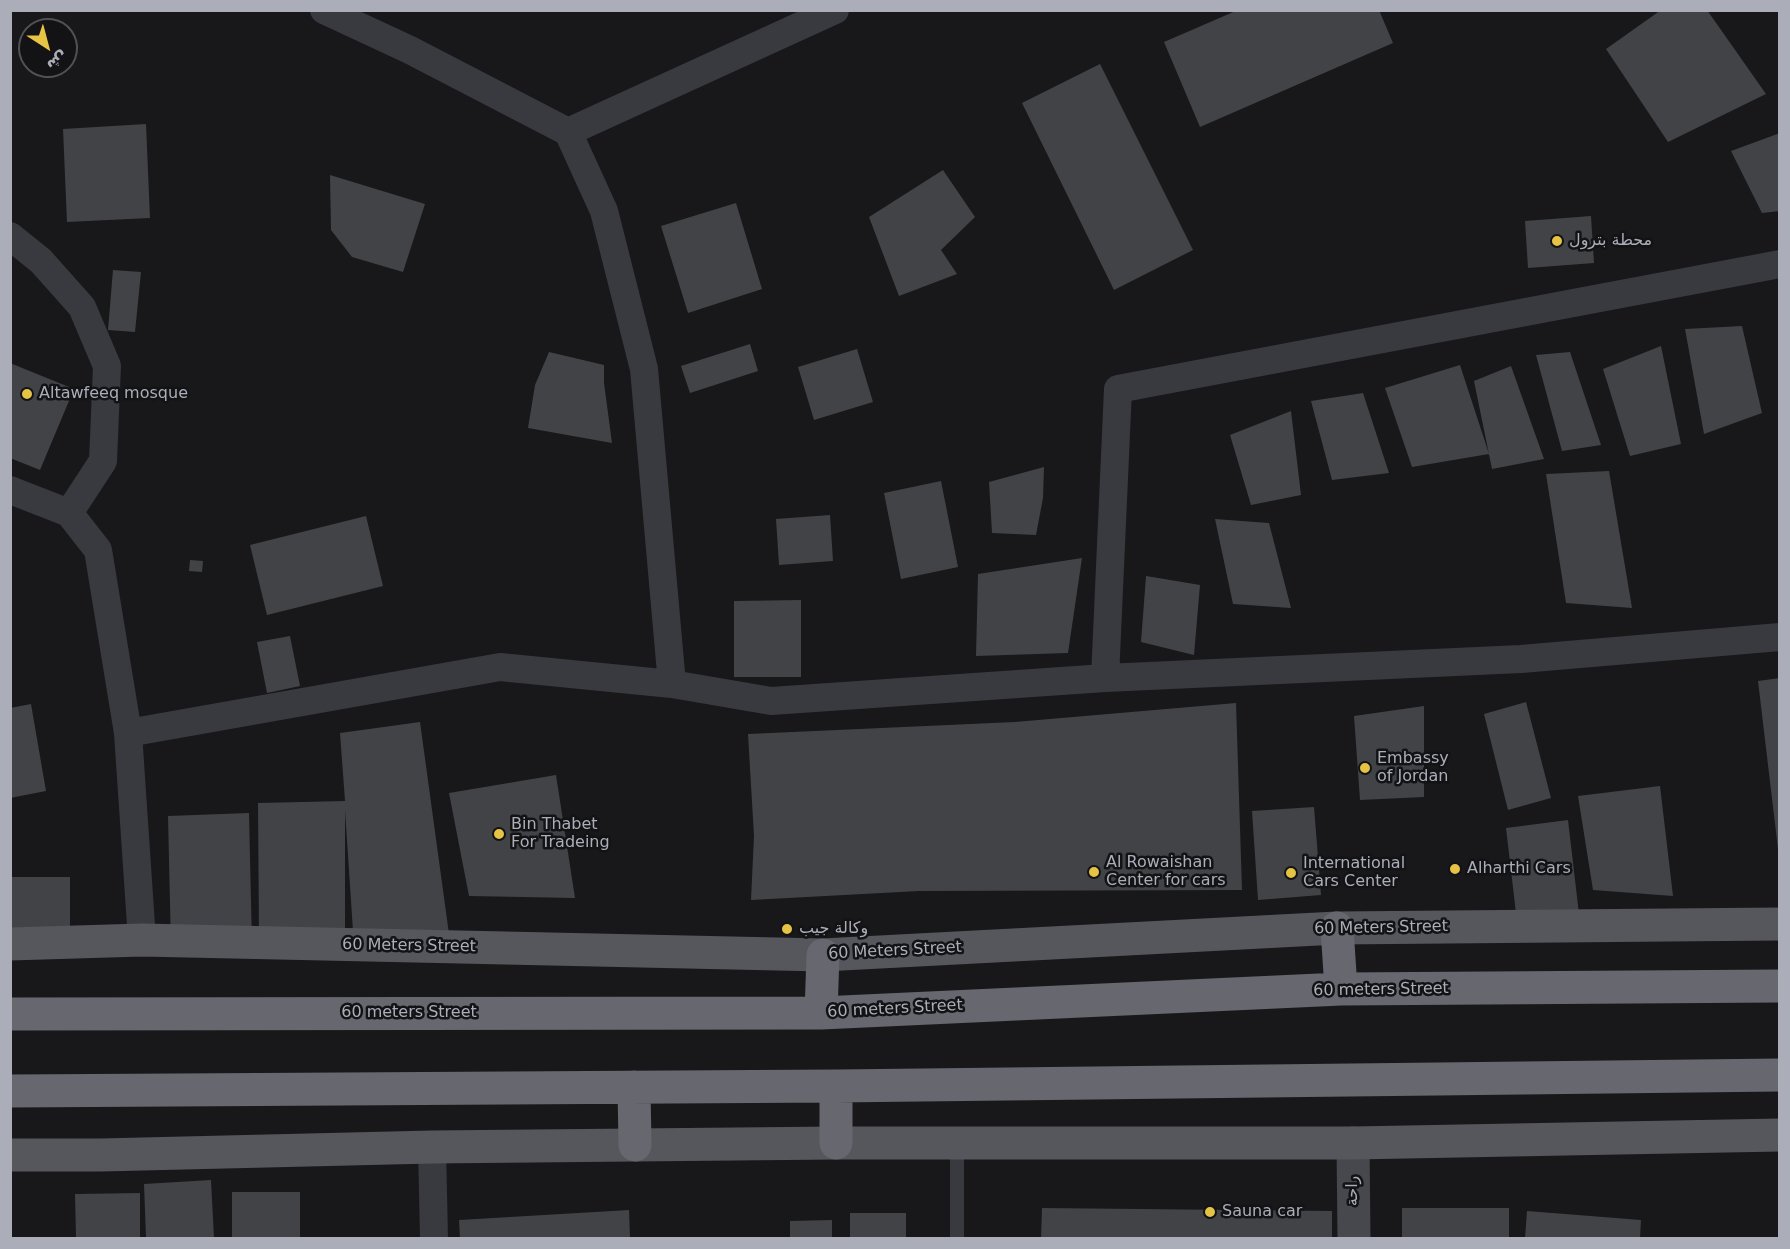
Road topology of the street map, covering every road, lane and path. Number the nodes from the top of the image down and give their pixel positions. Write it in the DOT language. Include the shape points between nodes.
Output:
graph roads {
  1 [pos="324,10"];
  2 [pos="835,10"];
  3 [pos="568,132"];
  4 [pos="10,237"];
  5 [pos="1779,264"];
  6 [pos="10,490"];
  7 [pos="69,513"];
  8 [pos="1779,637"];
  9 [pos="1105,678"];
  10 [pos="672,684"];
  11 [pos="128,733"];
  12 [pos="1779,924"];
  13 [pos="1337,928"];
  14 [pos="142,940"];
  15 [pos="10,944"];
  16 [pos="823,955"];
  17 [pos="1779,986"];
  18 [pos="1341,989"];
  19 [pos="822,1012"];
  20 [pos="10,1014"];
  21 [pos="1779,1075"];
  22 [pos="836,1086"];
  23 [pos="634,1087"];
  24 [pos="10,1091"];
  25 [pos="1779,1135"];
  26 [pos="836,1143"];
  27 [pos="957,1143"];
  28 [pos="1353,1143"];
  29 [pos="635,1145"];
  30 [pos="432,1147"];
  31 [pos="10,1155"];
  32 [pos="434,1239"];
  33 [pos="957,1239"];
  34 [pos="1354,1239"];
  1 -- 3 [label="street"];
  2 -- 3 [label="street"];
  3 -- 10 [label="street" via="604,211 644,369"];
  4 -- 7 [label="street" via="41,261 82,307 107,366 103,461"];
  5 -- 9 [label="street" via="1118,388"];
  6 -- 7 [label="street"];
  7 -- 11 [label="street" via="98,550"];
  8 -- 9 [label="street" via="1521,659"];
  9 -- 10 [label="street" via="771,701"];
  10 -- 11 [label="street" via="500,667"];
  11 -- 14 [label="street"];
  12 -- 13 [label="main road, 60 Meters Street"];
  13 -- 16 [label="main road, 60 Meters Street"];
  13 -- 18 [label="highway"];
  14 -- 15 [label="main road, 60 Meters Street"];
  14 -- 16 [label="main road, 60 Meters Street"];
  16 -- 19 [label="highway"];
  17 -- 18 [label="highway, 60 meters Street"];
  18 -- 19 [label="highway, 60 meters Street"];
  19 -- 20 [label="highway, 60 meters Street"];
  21 -- 22 [label="highway"];
  22 -- 23 [label="highway"];
  22 -- 26 [label="highway"];
  23 -- 24 [label="highway"];
  23 -- 29 [label="highway"];
  25 -- 28 [label="main road"];
  26 -- 27 [label="main road"];
  26 -- 29 [label="main road"];
  27 -- 28 [label="main road"];
  27 -- 33 [label="lane"];
  28 -- 34 [label="street, راحة"];
  29 -- 30 [label="main road"];
  30 -- 31 [label="main road"];
  30 -- 32 [label="street"];
}
